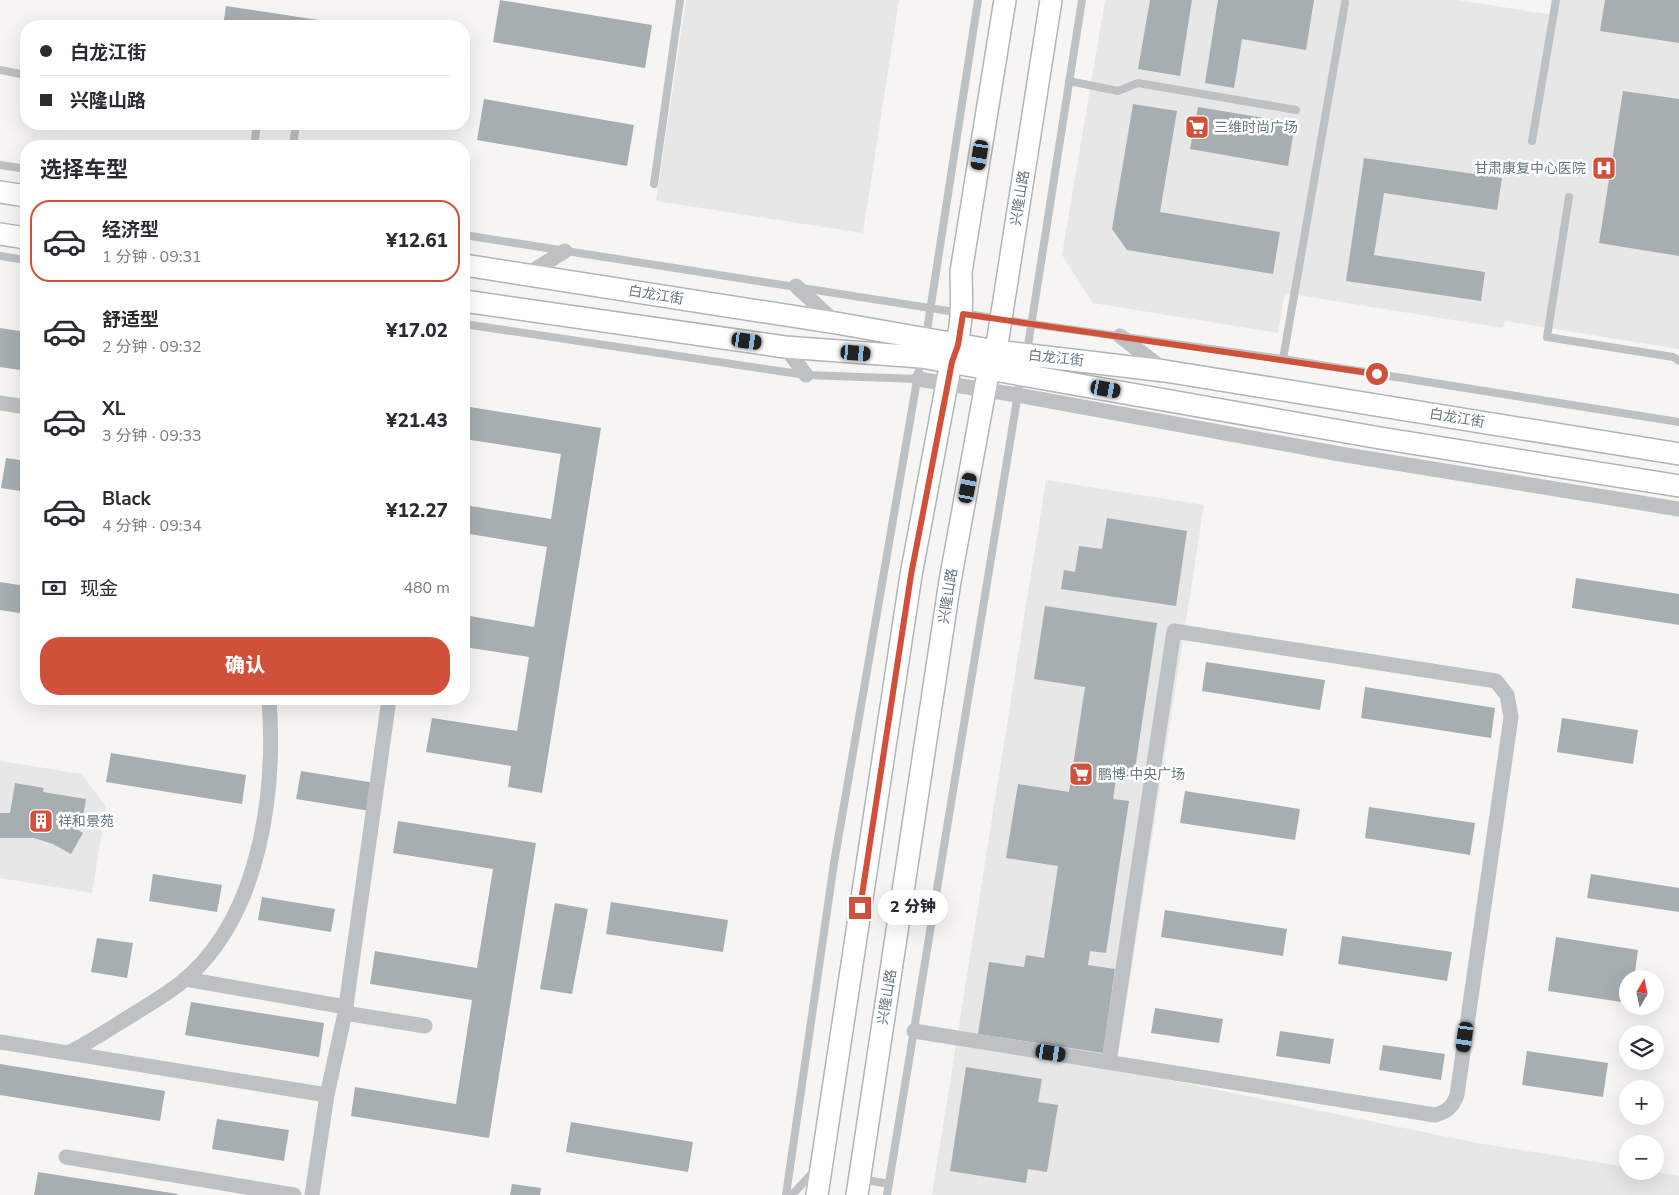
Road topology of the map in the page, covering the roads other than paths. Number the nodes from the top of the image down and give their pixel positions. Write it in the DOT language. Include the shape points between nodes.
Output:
graph roads {
  1 [pos="680,0"];
  2 [pos="978,0"];
  3 [pos="1005,0"];
  4 [pos="1051,0"];
  5 [pos="1082,0"];
  6 [pos="1556,0"];
  7 [pos="1345,3"];
  8 [pos="0,70"];
  9 [pos="20,74"];
  10 [pos="1069,81"];
  11 [pos="1296,110"];
  12 [pos="1532,141"];
  13 [pos="0,165"];
  14 [pos="20,168"];
  15 [pos="654,184"];
  16 [pos="0,192"];
  17 [pos="20,195"];
  18 [pos="1569,197"];
  19 [pos="0,234"];
  20 [pos="470,236"];
  21 [pos="20,237"];
  22 [pos="565,251"];
  23 [pos="0,256"];
  24 [pos="20,259"];
  25 [pos="470,266"];
  26 [pos="526,274"];
  27 [pos="796,286"];
  28 [pos="470,302"];
  29 [pos="930,309"];
  30 [pos="963,314"];
  31 [pos="1002,320"];
  32 [pos="836,323"];
  33 [pos="1032,324"];
  34 [pos="470,325"];
  35 [pos="1120,336"];
  36 [pos="785,347"];
  37 [pos="923,348"];
  38 [pos="955,354"];
  39 [pos="1283,358"];
  40 [pos="993,360"];
  41 [pos="1679,361"];
  42 [pos="1024,364"];
  43 [pos="1165,371"];
  44 [pos="806,375"];
  45 [pos="918,380"];
  46 [pos="948,384"];
  47 [pos="986,390"];
  48 [pos="1122,392"];
  49 [pos="1017,395"];
  50 [pos="0,403"];
  51 [pos="20,406"];
  52 [pos="1165,421"];
  53 [pos="1679,422"];
  54 [pos="1380,438"];
  55 [pos="1340,454"];
  56 [pos="1679,454"];
  57 [pos="1679,486"];
  58 [pos="1679,509"];
  59 [pos="268,705"];
  60 [pos="388,705"];
  61 [pos="185,979"];
  62 [pos="345,1010"];
  63 [pos="425,1026"];
  64 [pos="914,1031"];
  65 [pos="0,1042"];
  66 [pos="68,1053"];
  67 [pos="1109,1062"];
  68 [pos="327,1094"];
  69 [pos="66,1157"];
  70 [pos="822,1162"];
  71 [pos="889,1184"];
  72 [pos="858,1187"];
  73 [pos="294,1195"];
  74 [pos="312,1195"];
  75 [pos="786,1195"];
  76 [pos="792,1195"];
  77 [pos="817,1195"];
  78 [pos="887,1195"];
  1 -- 15 [label="lane"];
  2 -- 29 [label="lane"];
  3 -- 30 [label="main road" via="961,272"];
  4 -- 31 [label="main road, 兴隆山路"];
  5 -- 10 [label="lane"];
  6 -- 12 [label="lane"];
  7 -- 39 [label="lane"];
  8 -- 9 [label="lane"];
  10 -- 11 [label="lane" via="1118,91 1138,83"];
  10 -- 33 [label="lane"];
  13 -- 14 [label="lane"];
  16 -- 17 [label="main road"];
  18 -- 41 [label="lane" via="1547,337 1673,357"];
  19 -- 21 [label="main road"];
  20 -- 22 [label="lane"];
  22 -- 26 [label="street"];
  22 -- 27 [label="lane"];
  23 -- 24 [label="lane"];
  25 -- 26 [label="main road, 白龙江街"];
  26 -- 32 [label="main road, 白龙江街"];
  27 -- 29 [label="lane"];
  27 -- 32 [label="street"];
  28 -- 36 [label="main road, 白龙江街"];
  29 -- 30 [label="lane"];
  29 -- 37 [label="lane"];
  30 -- 31 [label="lane"];
  30 -- 38 [label="main road"];
  31 -- 33 [label="lane"];
  31 -- 40 [label="main road, 兴隆山路"];
  32 -- 37 [label="main road, 白龙江街"];
  33 -- 35 [label="lane"];
  33 -- 42 [label="lane"];
  34 -- 44 [label="lane"];
  35 -- 39 [label="lane"];
  35 -- 43 [label="street"];
  36 -- 37 [label="main road, 白龙江街"];
  36 -- 44 [label="street"];
  37 -- 38 [label="main road, 白龙江街"];
  37 -- 45 [label="lane"];
  38 -- 40 [label="main road, 白龙江街"];
  38 -- 46 [label="main road"];
  39 -- 53 [label="lane"];
  40 -- 42 [label="main road, 白龙江街"];
  40 -- 47 [label="main road, 兴隆山路"];
  42 -- 43 [label="main road, 白龙江街"];
  42 -- 48 [label="main road, 白龙江街"];
  42 -- 49 [label="lane"];
  43 -- 56 [label="main road, 白龙江街"];
  44 -- 45 [label="lane"];
  45 -- 46 [label="street"];
  45 -- 75 [label="lane" via="834,862"];
  46 -- 47 [label="street"];
  46 -- 70 [label="main road" via="911,575"];
  47 -- 49 [label="street"];
  47 -- 72 [label="main road, 兴隆山路" via="950,581"];
  48 -- 52 [label="street"];
  48 -- 54 [label="main road, 白龙江街"];
  49 -- 52 [label="street"];
  49 -- 64 [label="lane"];
  50 -- 51 [label="street"];
  52 -- 55 [label="street"];
  54 -- 55 [label="street"];
  54 -- 57 [label="main road, 白龙江街"];
  55 -- 58 [label="street"];
  59 -- 61 [label="street" via="271,738 268,791 250,875 226,930"];
  60 -- 62 [label="street"];
  61 -- 62 [label="street"];
  61 -- 66 [label="street" via="94,1040"];
  62 -- 63 [label="street"];
  62 -- 68 [label="street"];
  64 -- 67 [label="street"];
  64 -- 71 [label="lane"];
  65 -- 66 [label="street"];
  66 -- 68 [label="street"];
  67 -- 67 [label="street" via="1174,631 1496,681 1507,695 1511,717 1457,1095 1449,1108 1435,1115"];
  68 -- 74 [label="street"];
  69 -- 73 [label="street"];
  70 -- 76 [label="lane"];
  70 -- 77 [label="main road"];
  71 -- 72 [label="lane"];
  71 -- 78 [label="lane"];
}
